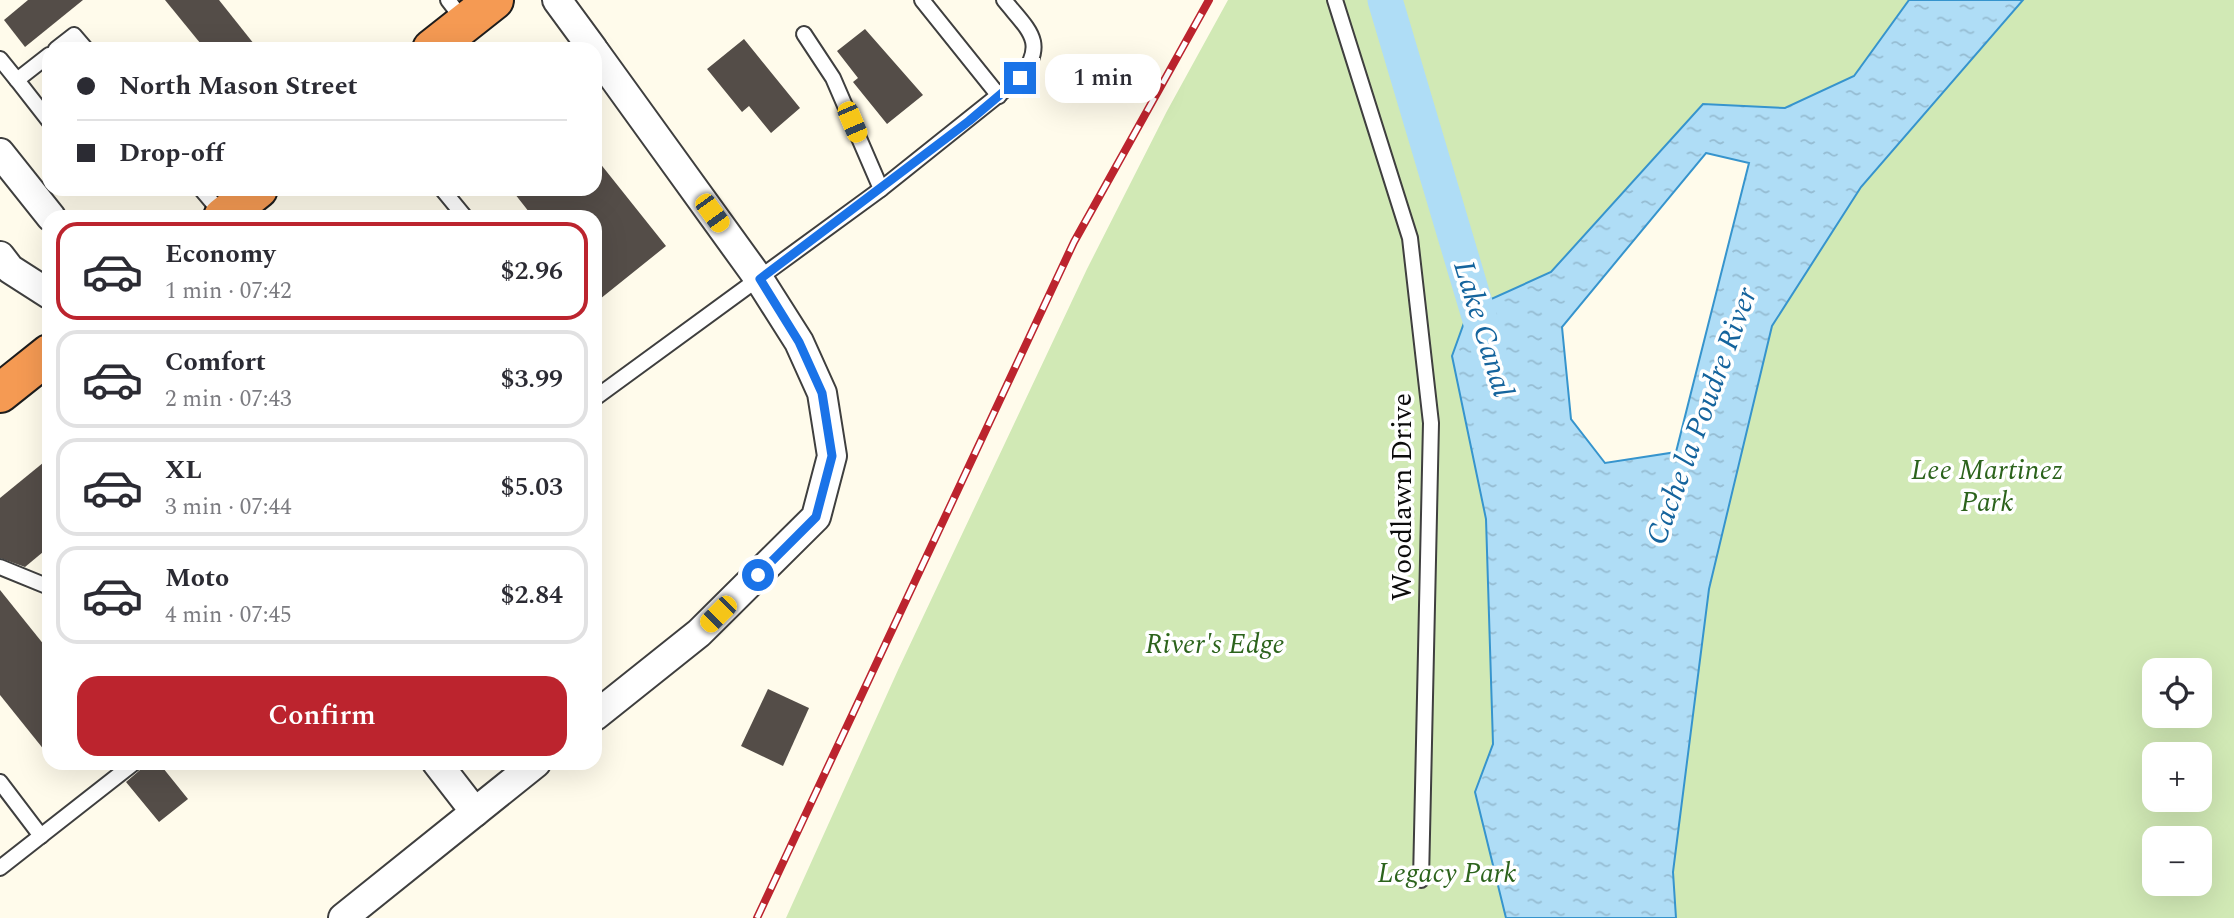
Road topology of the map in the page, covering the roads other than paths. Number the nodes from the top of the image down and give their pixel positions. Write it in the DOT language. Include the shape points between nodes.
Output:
graph roads {
  1 [pos="557,0"];
  2 [pos="922,0"];
  3 [pos="1004,0"];
  4 [pos="1335,0"];
  5 [pos="469,7"];
  6 [pos="804,34"];
  7 [pos="65,42"];
  8 [pos="80,42"];
  9 [pos="438,42"];
  10 [pos="587,42"];
  11 [pos="0,59"];
  12 [pos="42,60"];
  13 [pos="602,63"];
  14 [pos="17,80"];
  15 [pos="999,96"];
  16 [pos="42,112"];
  17 [pos="0,153"];
  18 [pos="881,189"];
  19 [pos="206,196"];
  20 [pos="249,196"];
  21 [pos="448,196"];
  22 [pos="45,210"];
  23 [pos="218,210"];
  24 [pos="232,210"];
  25 [pos="459,210"];
  26 [pos="0,256"];
  27 [pos="760,279"];
  28 [pos="42,290"];
  29 [pos="42,360"];
  30 [pos="0,393"];
  31 [pos="602,393"];
  32 [pos="0,567"];
  33 [pos="42,584"];
  34 [pos="602,710"];
  35 [pos="125,770"];
  36 [pos="442,770"];
  37 [pos="527,770"];
  38 [pos="0,782"];
  39 [pos="475,812"];
  40 [pos="41,836"];
  41 [pos="0,868"];
  42 [pos="1421,880"];
  43 [pos="343,918"];
  1 -- 10 [label="street"];
  2 -- 15 [label="lane"];
  3 -- 15 [label="lane" via="1033,36 1035,53 1020,78"];
  4 -- 42 [label="lane, Woodlawn Drive" via="1410,239 1431,423"];
  5 -- 9 [label="highway"];
  6 -- 18 [label="lane" via="833,78"];
  7 -- 8 [label="lane" via="74,35"];
  11 -- 14 [label="lane"];
  12 -- 14 [label="lane"];
  13 -- 27 [label="street"];
  14 -- 16 [label="lane"];
  15 -- 18 [label="lane"];
  17 -- 22 [label="street"];
  18 -- 27 [label="lane"];
  19 -- 23 [label="lane"];
  20 -- 24 [label="highway"];
  21 -- 25 [label="lane"];
  26 -- 28 [label="street" via="10,269"];
  27 -- 31 [label="lane"];
  27 -- 34 [label="street" via="799,342 822,393 832,456 816,517 699,633"];
  29 -- 30 [label="highway"];
  32 -- 33 [label="lane"];
  35 -- 40 [label="lane"];
  36 -- 39 [label="street"];
  37 -- 39 [label="street"];
  38 -- 40 [label="lane"];
  39 -- 43 [label="street"];
  40 -- 41 [label="lane"];
}
